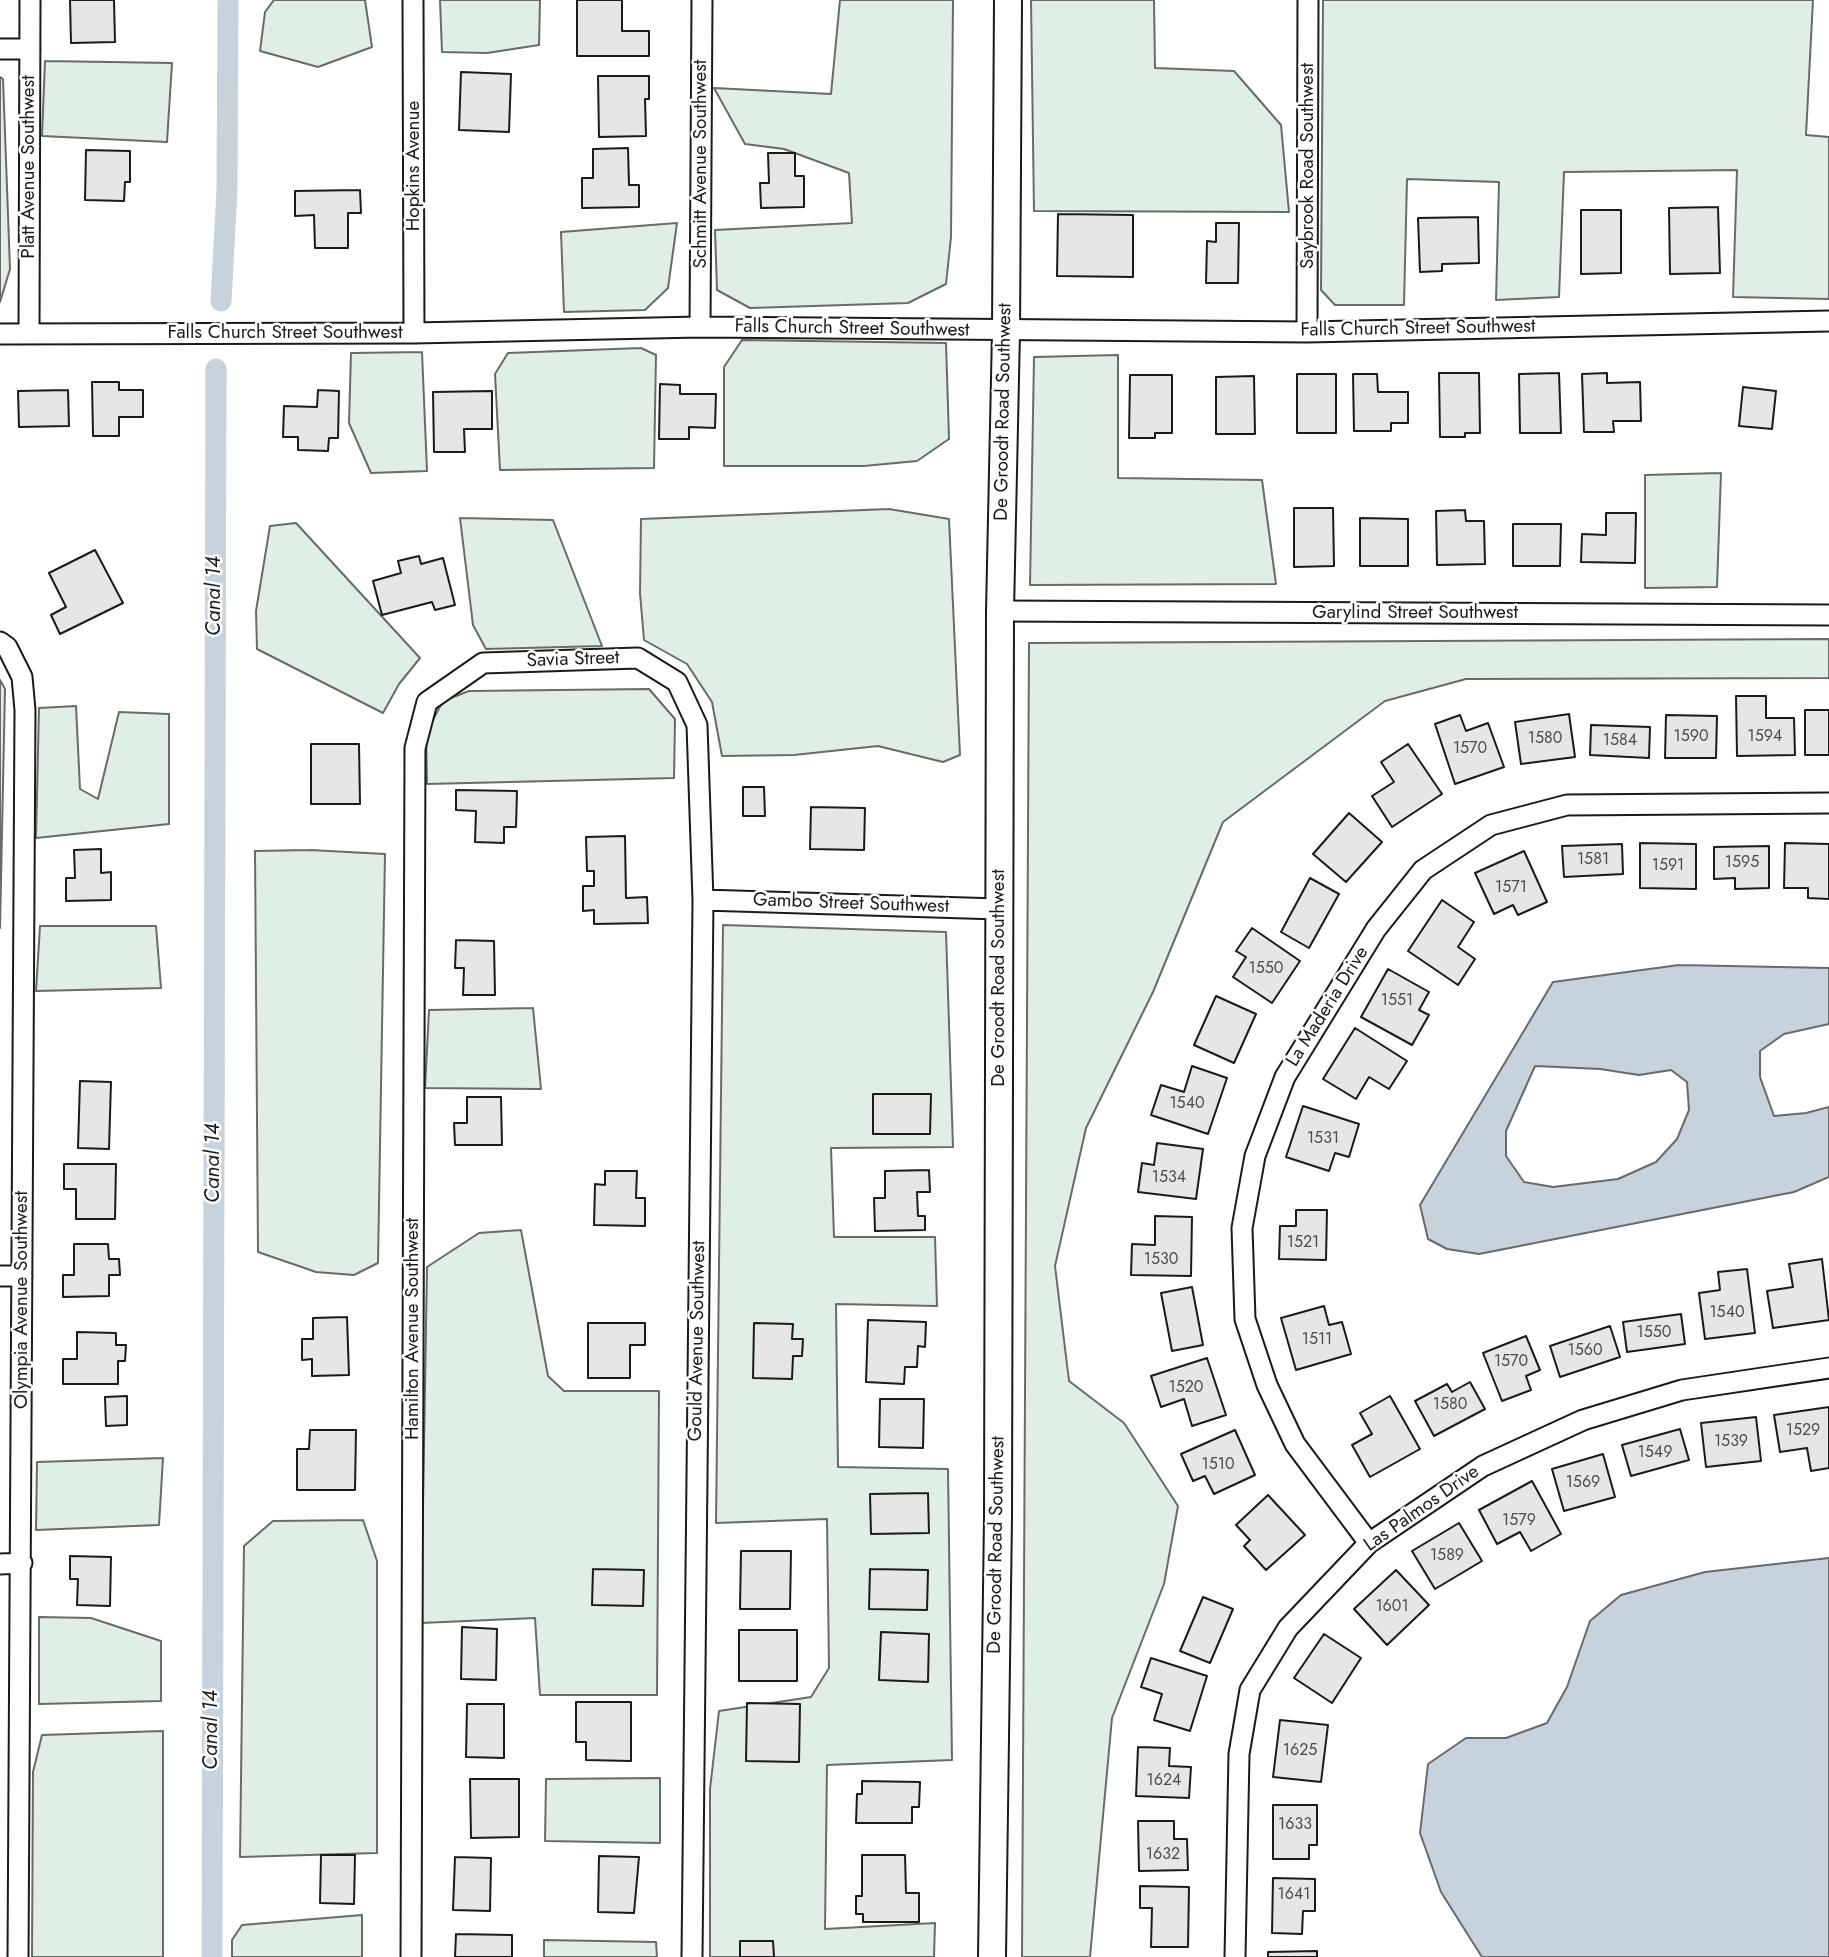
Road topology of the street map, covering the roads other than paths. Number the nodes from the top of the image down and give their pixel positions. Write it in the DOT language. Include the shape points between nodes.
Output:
graph roads {
  1 [pos="30,0"];
  2 [pos="413,0"];
  3 [pos="702,0"];
  4 [pos="1008,0"];
  5 [pos="1308,0"];
  6 [pos="0,50"];
  7 [pos="30,50"];
  8 [pos="1829,321"];
  9 [pos="700,327"];
  10 [pos="1006,331"];
  11 [pos="1307,331"];
  12 [pos="414,332"];
  13 [pos="0,334"];
  14 [pos="29,334"];
  15 [pos="1000,611"];
  16 [pos="1829,615"];
  17 [pos="4,644"];
  18 [pos="427,702"];
  19 [pos="697,725"];
  20 [pos="1829,803"];
  21 [pos="703,900"];
  22 [pos="999,909"];
  23 [pos="0,1276"];
  24 [pos="22,1276"];
  25 [pos="1829,1368"];
  26 [pos="1369,1543"];
  27 [pos="22,1563"];
  28 [pos="0,1564"];
  29 [pos="9,1897"];
  30 [pos="18,1957"];
  31 [pos="411,1957"];
  32 [pos="692,1957"];
  33 [pos="992,1957"];
  34 [pos="1235,1957"];
  1 -- 7 [label="street, Platt Avenue Southwest"];
  2 -- 12 [label="street, Hopkins Avenue"];
  3 -- 9 [label="street, Schmitt Avenue Southwest"];
  4 -- 10 [label="street, De Groodt Road Southwest"];
  5 -- 11 [label="street, Saybrook Road Southwest"];
  6 -- 7 [label="street"];
  7 -- 14 [label="street, Platt Avenue Southwest"];
  8 -- 11 [label="street, Falls Church Street Southwest"];
  9 -- 10 [label="street, Falls Church Street Southwest"];
  9 -- 12 [label="street, Falls Church Street Southwest"];
  10 -- 11 [label="street, Falls Church Street Southwest"];
  10 -- 15 [label="street, De Groodt Road Southwest"];
  12 -- 14 [label="street, Falls Church Street Southwest"];
  13 -- 14 [label="street, Falls Church Street Southwest"];
  15 -- 16 [label="street, Garylind Street Southwest"];
  15 -- 22 [label="street, De Groodt Road Southwest"];
  17 -- 24 [label="street, Olympia Avenue Southwest" via="22,677 25,710"];
  18 -- 19 [label="street, Savia Street" via="483,663 638,658 677,682"];
  18 -- 31 [label="street, Hamilton Avenue Southwest" via="415,748"];
  19 -- 21 [label="street, Gould Avenue Southwest"];
  20 -- 26 [label="street, La Maderia Drive" via="1567,805 1491,825 1423,870 1376,929 1285,1077 1255,1156 1242,1228 1245,1320 1267,1385 1295,1444"];
  21 -- 22 [label="street, Gambo Street Southwest"];
  21 -- 32 [label="street, Gould Avenue Southwest"];
  22 -- 33 [label="street, De Groodt Road Southwest"];
  23 -- 24 [label="street"];
  24 -- 27 [label="street, Olympia Avenue Southwest"];
  25 -- 26 [label="street, Las Palmos Drive" via="1682,1390 1583,1420 1483,1465"];
  26 -- 34 [label="street, Las Palmos Drive" via="1288,1628 1250,1690 1239,1754"];
  27 -- 28 [label="street"];
  27 -- 29 [label="street, Olympia Avenue Southwest"];
  29 -- 30 [label="street, Olympia Avenue Southwest"];
}
